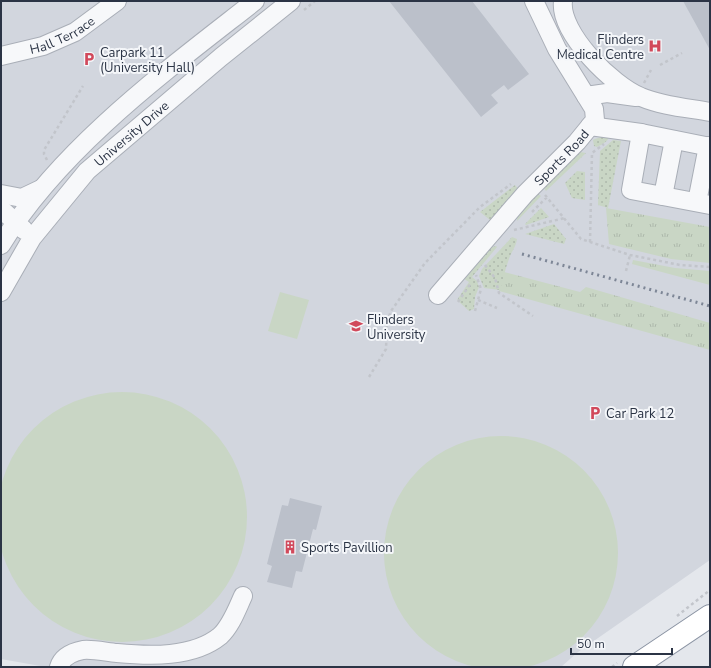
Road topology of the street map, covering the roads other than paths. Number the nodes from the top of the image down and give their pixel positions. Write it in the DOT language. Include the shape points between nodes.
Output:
graph roads {
  1 [pos="117,1"];
  2 [pos="255,1"];
  3 [pos="291,1"];
  4 [pos="534,1"];
  5 [pos="563,1"];
  6 [pos="1,56"];
  7 [pos="642,91"];
  8 [pos="586,96"];
  9 [pos="710,112"];
  10 [pos="590,126"];
  11 [pos="641,133"];
  12 [pos="674,140"];
  13 [pos="709,146"];
  14 [pos="45,187"];
  15 [pos="1,194"];
  16 [pos="664,196"];
  17 [pos="704,204"];
  18 [pos="1,209"];
  19 [pos="15,222"];
  20 [pos="32,238"];
  21 [pos="1,245"];
  22 [pos="1,292"];
  23 [pos="438,295"];
  24 [pos="242,596"];
  25 [pos="710,616"];
  26 [pos="60,667"];
  27 [pos="634,667"];
  1 -- 6 [label="street, Hall Terrace" via="74,32 43,46"];
  2 -- 14 [label="street, University Drive" via="140,92 74,153"];
  3 -- 20 [label="street, University Drive" via="87,171"];
  4 -- 8 [label="street, Sports Road" via="557,49"];
  5 -- 7 [label="street" via="567,26 588,54 610,76"];
  7 -- 8 [label="street"];
  7 -- 9 [label="street"];
  8 -- 10 [label="street, Sports Road" via="594,109 594,120"];
  10 -- 11 [label="street"];
  10 -- 23 [label="street, Sports Road" via="525,194"];
  11 -- 12 [label="street"];
  11 -- 16 [label="street" via="631,190"];
  12 -- 13 [label="street"];
  12 -- 16 [label="street"];
  13 -- 17 [label="street"];
  14 -- 15 [label="street" via="22,198"];
  14 -- 19 [label="street, University Drive"];
  16 -- 17 [label="street"];
  18 -- 19 [label="street"];
  19 -- 20 [label="street"];
  19 -- 21 [label="street, University Drive"];
  20 -- 22 [label="street, University Drive"];
  24 -- 26 [label="street" via="232,619 221,635 193,650 177,653 127,654 84,650 61,661"];
  25 -- 27 [label="highway"];
}
